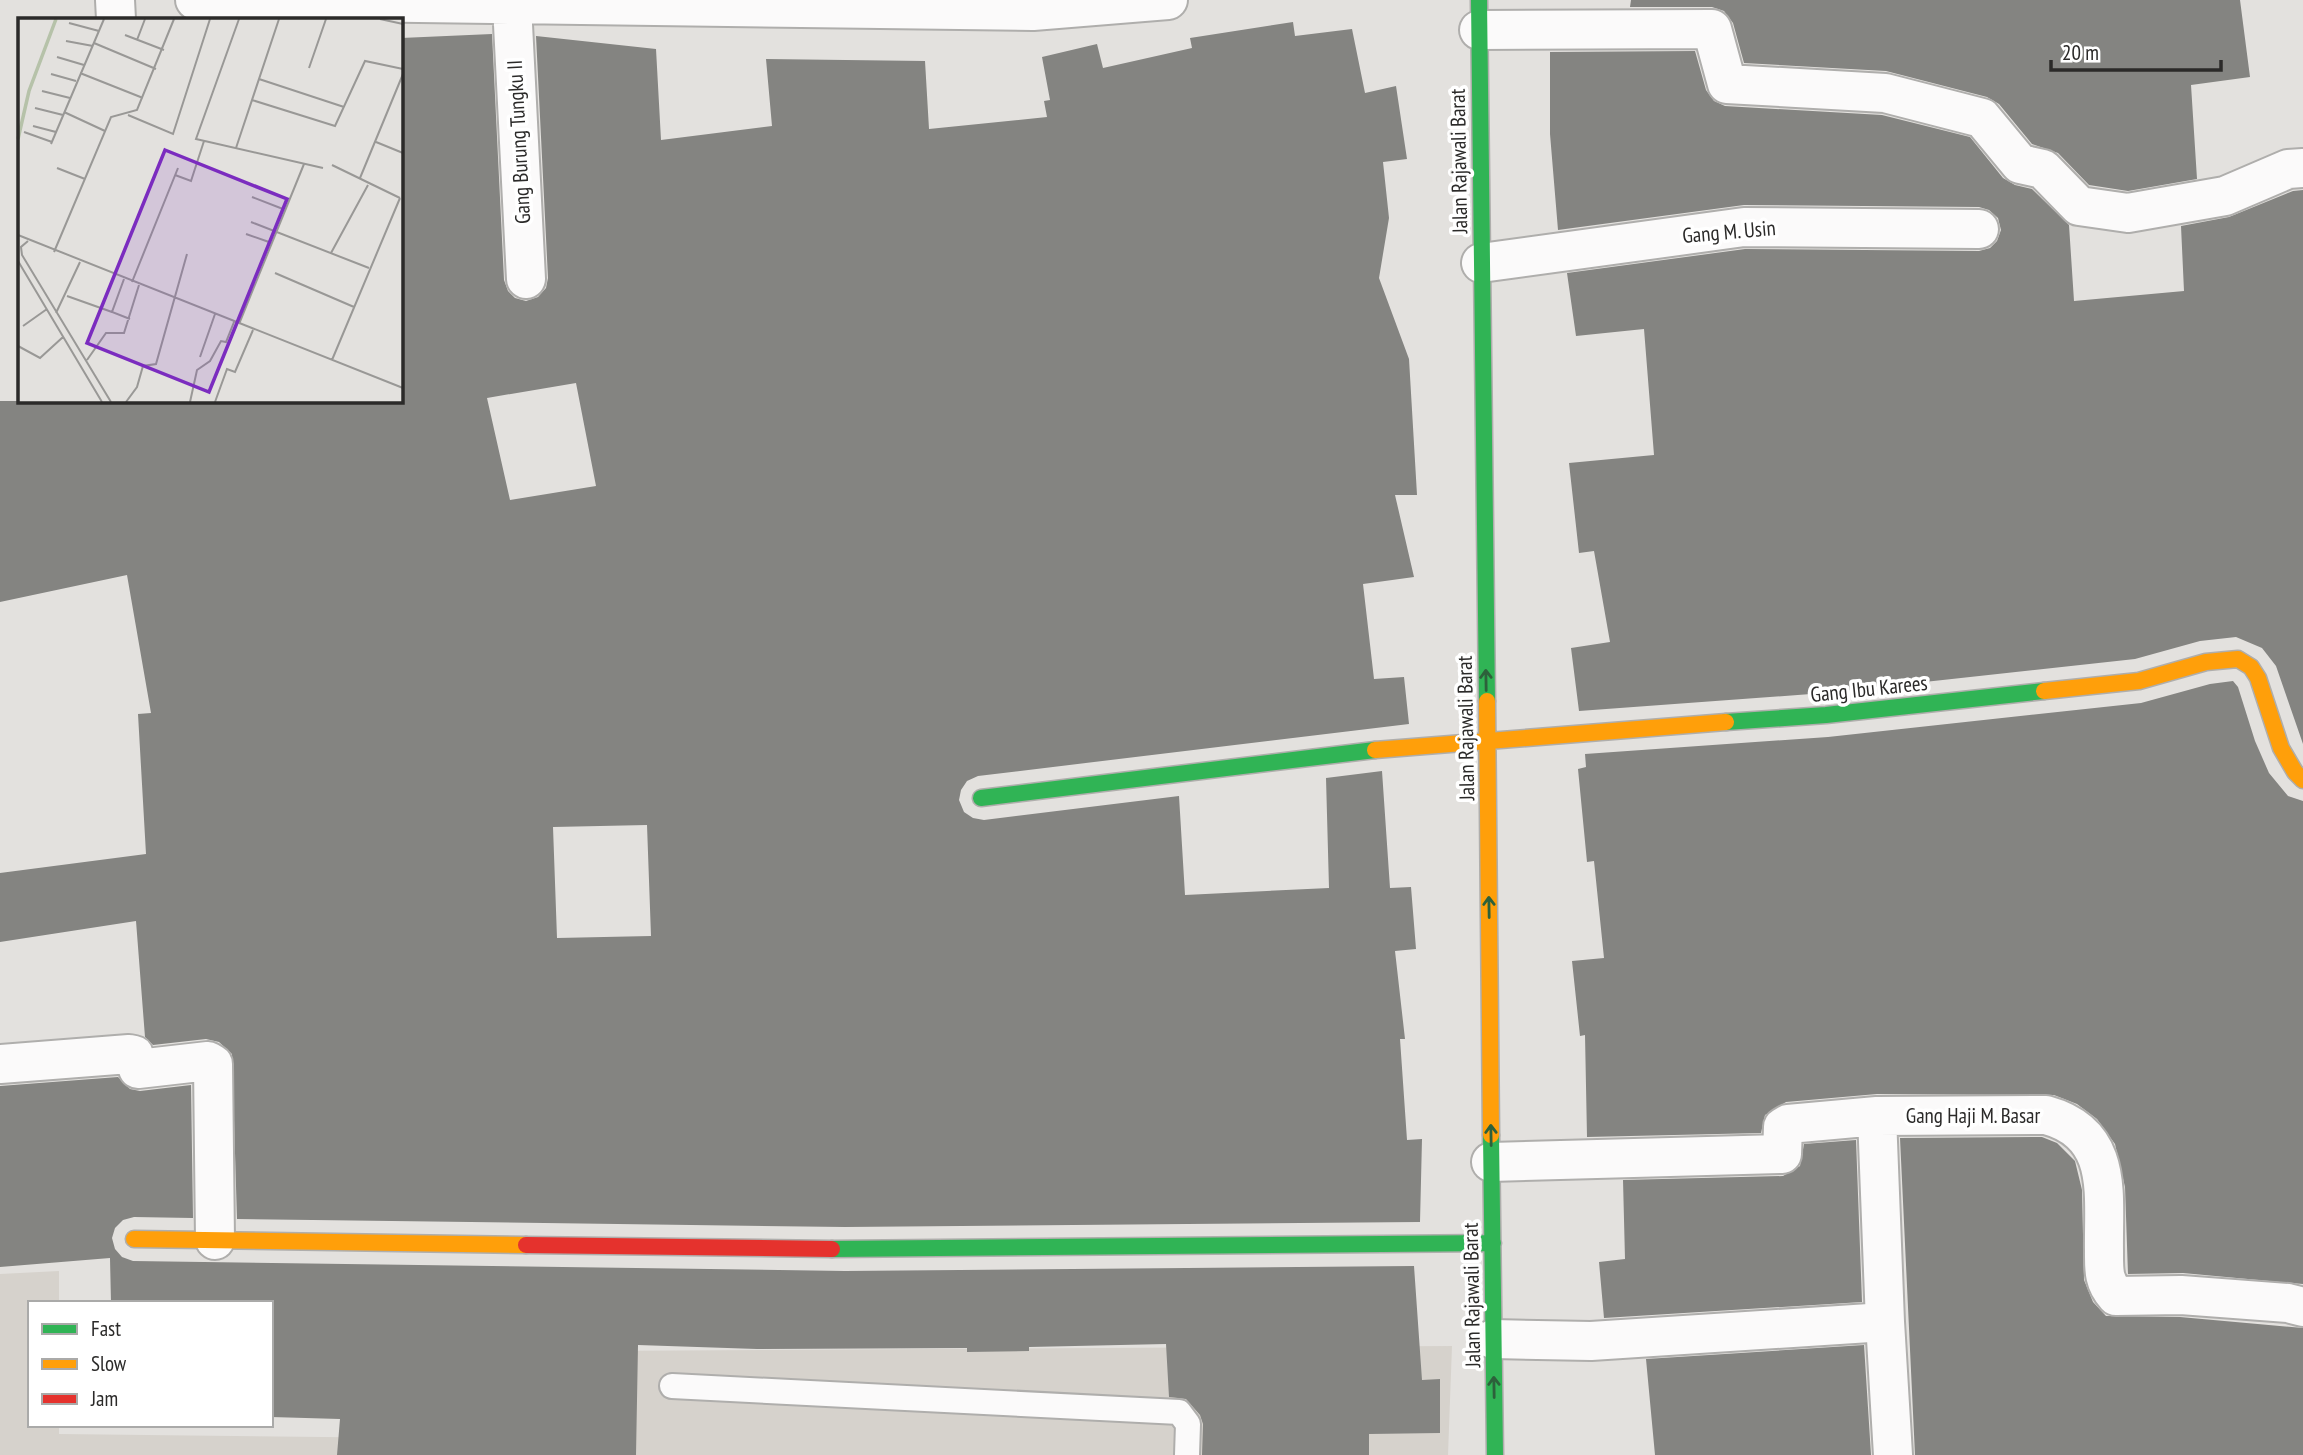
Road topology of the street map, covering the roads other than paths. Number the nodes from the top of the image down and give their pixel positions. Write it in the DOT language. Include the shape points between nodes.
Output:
graph roads {
  1 [pos="115,0"];
  2 [pos="195,0"];
  3 [pos="1168,0"];
  4 [pos="512,5"];
  5 [pos="373,7"];
  6 [pos="1479,15"];
  7 [pos="116,18"];
  8 [pos="2303,168"];
  9 [pos="1979,229"];
  10 [pos="1481,263"];
  11 [pos="526,279"];
  12 [pos="1487,739"];
  13 [pos="2303,780"];
  14 [pos="981,797"];
  15 [pos="0,1064"];
  16 [pos="1877,1116"];
  17 [pos="1491,1162"];
  18 [pos="134,1239"];
  19 [pos="215,1240"];
  20 [pos="1493,1244"];
  21 [pos="2303,1307"];
  22 [pos="1885,1322"];
  23 [pos="1493,1339"];
  24 [pos="672,1386"];
  25 [pos="1187,1455"];
  26 [pos="1495,1455"];
  27 [pos="1893,1455"];
  1 -- 7 [label="street"];
  2 -- 5 [label="street"];
  3 -- 4 [label="street" via="1033,11"];
  4 -- 5 [label="street"];
  4 -- 11 [label="street, Gang Burung Tungku II"];
  6 -- 8 [label="street" via="1712,29 1727,84 1885,93 1982,118 2020,164 2043,169 2079,206 2129,213 2225,197 2288,169"];
  6 -- 10 [label="main road, Jalan Rajawali Barat"];
  9 -- 10 [label="street, Gang M. Usin" via="1744,227"];
  12 -- 10 [label="main road, Jalan Rajawali Barat, one-way"];
  12 -- 13 [label="main road, Gang Ibu Karees" via="1904,707 2139,681 2206,662 2238,659 2259,678 2285,760"];
  12 -- 14 [label="main road, Gang Ibu Karees"];
  17 -- 12 [label="main road, Jalan Rajawali Barat, one-way"];
  15 -- 19 [label="street" via="129,1054 134,1055 138,1069 213,1064"];
  16 -- 17 [label="street" via="1788,1124 1783,1127 1782,1154"];
  16 -- 21 [label="street, Gang Haji M. Basar" via="2046,1115 2066,1121 2085,1137 2103,1167 2104,1277 2116,1296 2181,1295"];
  16 -- 22 [label="street"];
  17 -- 20 [label="main road, Jalan Rajawali Barat"];
  18 -- 19 [label="main road"];
  19 -- 20 [label="main road" via="845,1249"];
  20 -- 23 [label="main road, Jalan Rajawali Barat"];
  22 -- 23 [label="street" via="1591,1341"];
  22 -- 27 [label="street"];
  26 -- 23 [label="main road, Jalan Rajawali Barat, one-way"];
  24 -- 25 [label="lane" via="1179,1412 1188,1424"];
}
